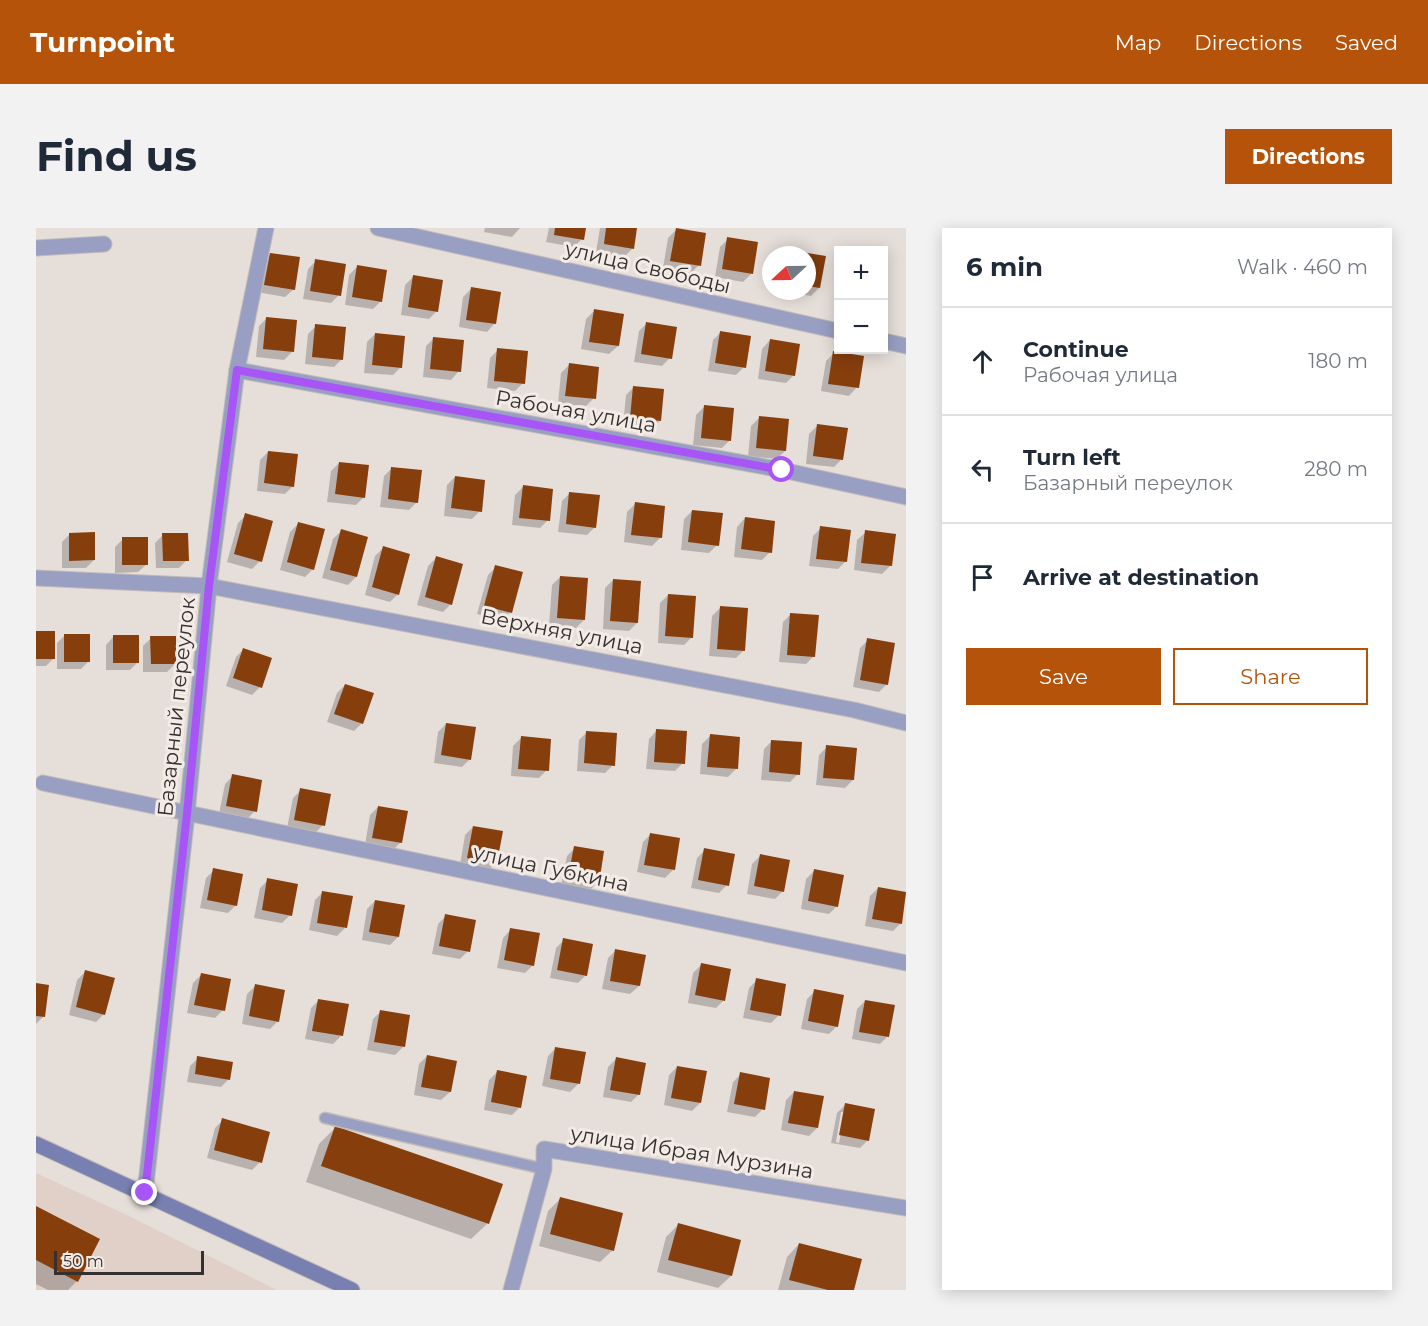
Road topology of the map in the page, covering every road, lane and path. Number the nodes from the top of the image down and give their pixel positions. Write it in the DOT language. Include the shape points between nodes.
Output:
graph roads {
  1 [pos="266,228"];
  2 [pos="378,228"];
  3 [pos="104,244"];
  4 [pos="36,248"];
  5 [pos="834,330"];
  6 [pos="888,342"];
  7 [pos="906,346"];
  8 [pos="237,370"];
  9 [pos="906,497"];
  10 [pos="36,578"];
  11 [pos="209,586"];
  12 [pos="906,723"];
  13 [pos="43,783"];
  14 [pos="187,814"];
  15 [pos="906,963"];
  16 [pos="325,1118"];
  17 [pos="36,1144"];
  18 [pos="544,1169"];
  19 [pos="145,1193"];
  20 [pos="906,1208"];
  21 [pos="352,1290"];
  22 [pos="511,1290"];
  1 -- 8 [label="street, Базарный переулок"];
  2 -- 5 [label="street, улица Свободы"];
  3 -- 4 [label="street"];
  6 -- 7 [label="street"];
  8 -- 9 [label="street, Рабочая улица" via="782,470"];
  8 -- 11 [label="street, Базарный переулок"];
  10 -- 11 [label="street, Верхняя улица"];
  11 -- 12 [label="street, Верхняя улица"];
  11 -- 14 [label="street, Базарный переулок"];
  13 -- 14 [label="street, улица Губкина"];
  14 -- 15 [label="street, улица Губкина"];
  14 -- 19 [label="street, Базарный переулок"];
  16 -- 18 [label="lane"];
  17 -- 19 [label="main road"];
  18 -- 20 [label="street, улица Ибрая Мурзина" via="544,1149"];
  18 -- 22 [label="street, улица Ибрая Мурзина"];
  19 -- 21 [label="main road"];
}
